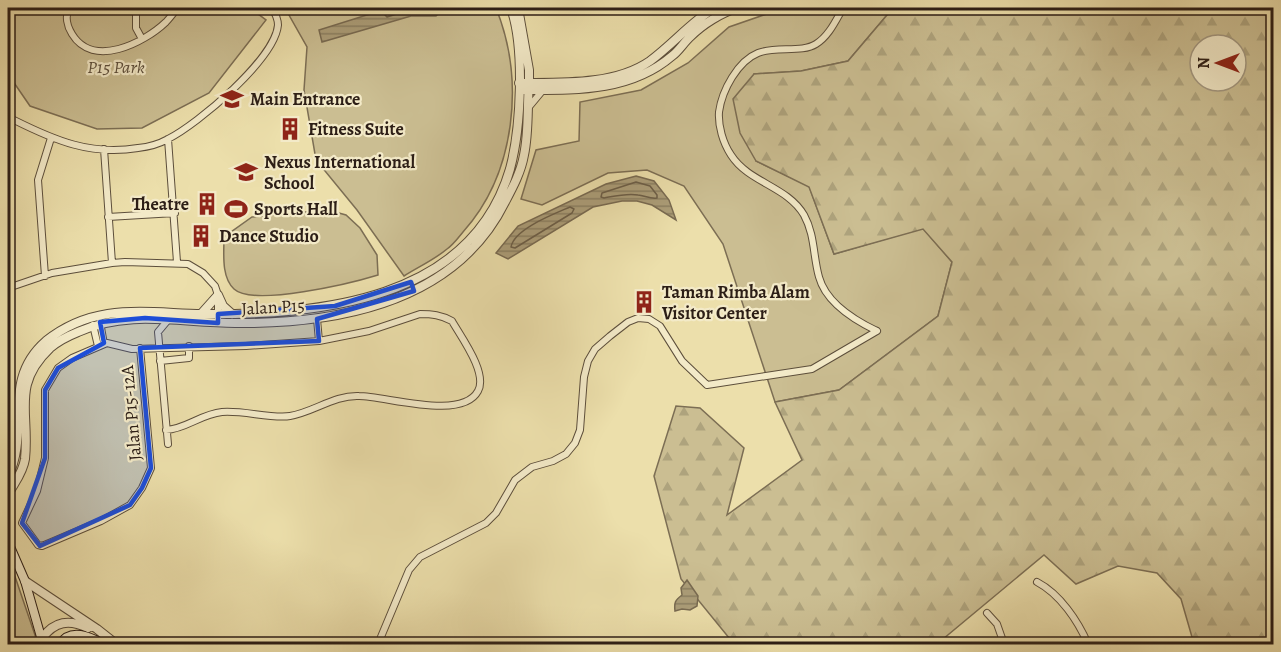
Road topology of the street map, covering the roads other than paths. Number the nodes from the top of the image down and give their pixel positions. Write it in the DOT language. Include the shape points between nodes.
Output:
graph roads {
  1 [pos="69,8"];
  2 [pos="136,8"];
  3 [pos="178,8"];
  4 [pos="272,8"];
  5 [pos="511,8"];
  6 [pos="518,8"];
  7 [pos="714,8"];
  8 [pos="737,8"];
  9 [pos="843,8"];
  10 [pos="142,39"];
  11 [pos="529,70"];
  12 [pos="524,87"];
  13 [pos="543,87"];
  14 [pos="528,109"];
  15 [pos="8,121"];
  16 [pos="51,138"];
  17 [pos="168,139"];
  18 [pos="104,149"];
  19 [pos="175,213"];
  20 [pos="108,217"];
  21 [pos="177,262"];
  22 [pos="112,263"];
  23 [pos="45,276"];
  24 [pos="413,286"];
  25 [pos="8,288"];
  26 [pos="218,295"];
  27 [pos="201,314"];
  28 [pos="232,314"];
  29 [pos="218,318"];
  30 [pos="168,320"];
  31 [pos="316,320"];
  32 [pos="96,324"];
  33 [pos="319,340"];
  34 [pos="101,345"];
  35 [pos="159,346"];
  36 [pos="189,346"];
  37 [pos="140,348"];
  38 [pos="160,361"];
  39 [pos="166,430"];
  40 [pos="168,444"];
  41 [pos="8,476"];
  42 [pos="8,495"];
  43 [pos="8,542"];
  44 [pos="25,582"];
  45 [pos="1037,582"];
  46 [pos="987,613"];
  47 [pos="42,641"];
  48 [pos="105,641"];
  49 [pos="60,645"];
  50 [pos="116,645"];
  51 [pos="378,645"];
  52 [pos="1004,645"];
  53 [pos="1088,645"];
  1 -- 10 [label="street" via="68,27 87,48 115,50"];
  2 -- 10 [label="street" via="136,28"];
  3 -- 10 [label="street"];
  4 -- 17 [label="street" via="277,18 276,33 250,72 197,121"];
  5 -- 12 [label="street"];
  6 -- 11 [label="street"];
  7 -- 13 [label="street" via="648,62 602,78"];
  8 -- 13 [label="street" via="710,21 673,56 638,77 604,88"];
  9 -- 51 [label="street" via="828,34 815,45 760,52 748,58 723,97 720,124 730,154 742,169 790,198 803,214 811,232 819,278 833,301 855,320 877,331 812,369 707,386 682,361 660,326 649,319 628,322 595,349 588,361 575,443 566,453 532,467 515,480 486,523 420,557 409,570"];
  11 -- 12 [label="street"];
  11 -- 13 [label="street"];
  12 -- 13 [label="street"];
  12 -- 14 [label="street, Jalan P15"];
  12 -- 24 [label="street, Jalan P15" via="514,153 497,201 471,238"];
  13 -- 14 [label="street"];
  14 -- 24 [label="street, Jalan P15" via="524,157 499,215 458,264"];
  15 -- 16 [label="street" via="14,120"];
  16 -- 18 [label="street"];
  16 -- 23 [label="street" via="39,178"];
  17 -- 18 [label="street" via="137,148"];
  17 -- 19 [label="street"];
  18 -- 20 [label="street"];
  19 -- 20 [label="street"];
  19 -- 21 [label="street"];
  20 -- 22 [label="street"];
  21 -- 22 [label="street"];
  21 -- 26 [label="street" via="203,273"];
  22 -- 23 [label="street"];
  23 -- 25 [label="street"];
  24 -- 28 [label="street, Jalan P15" via="335,306"];
  24 -- 31 [label="street, Jalan P15" via="374,306"];
  26 -- 27 [label="street"];
  26 -- 28 [label="street"];
  26 -- 29 [label="street"];
  27 -- 29 [label="street, Jalan P15"];
  27 -- 41 [label="street, Jalan P15" via="104,314 75,323 45,342 28,362 18,388 15,450"];
  28 -- 29 [label="street, Jalan P15"];
  29 -- 30 [label="street, Jalan P15"];
  29 -- 31 [label="street, Jalan P15"];
  30 -- 32 [label="street, Jalan P15" via="145,318"];
  30 -- 35 [label="street" via="158,332"];
  31 -- 33 [label="street"];
  32 -- 34 [label="street, Jalan P15-12A"];
  32 -- 42 [label="street, Jalan P15" via="56,343 33,369 25,393 25,458"];
  33 -- 36 [label="street"];
  33 -- 39 [label="street" via="369,331 420,314 444,317 452,321 480,372 478,392 457,404 419,404 358,395 288,417 224,411"];
  34 -- 37 [label="street"];
  34 -- 37 [label="street, Jalan P15-12A" via="58,368 45,390 45,458 37,491 22,523 38,545 101,521 130,505 142,488 152,468"];
  35 -- 36 [label="street"];
  35 -- 37 [label="street"];
  35 -- 38 [label="street"];
  36 -- 38 [label="street" via="189,358"];
  38 -- 39 [label="street"];
  39 -- 40 [label="street"];
  43 -- 44 [label="main road"];
  44 -- 47 [label="main road"];
  44 -- 48 [label="street"];
  45 -- 53 [label="street" via="1050,588 1081,629"];
  46 -- 52 [label="street" via="997,624"];
  47 -- 48 [label="street" via="60,622 71,621"];
  48 -- 49 [label="main road" via="76,634"];
  48 -- 50 [label="street"];
}
